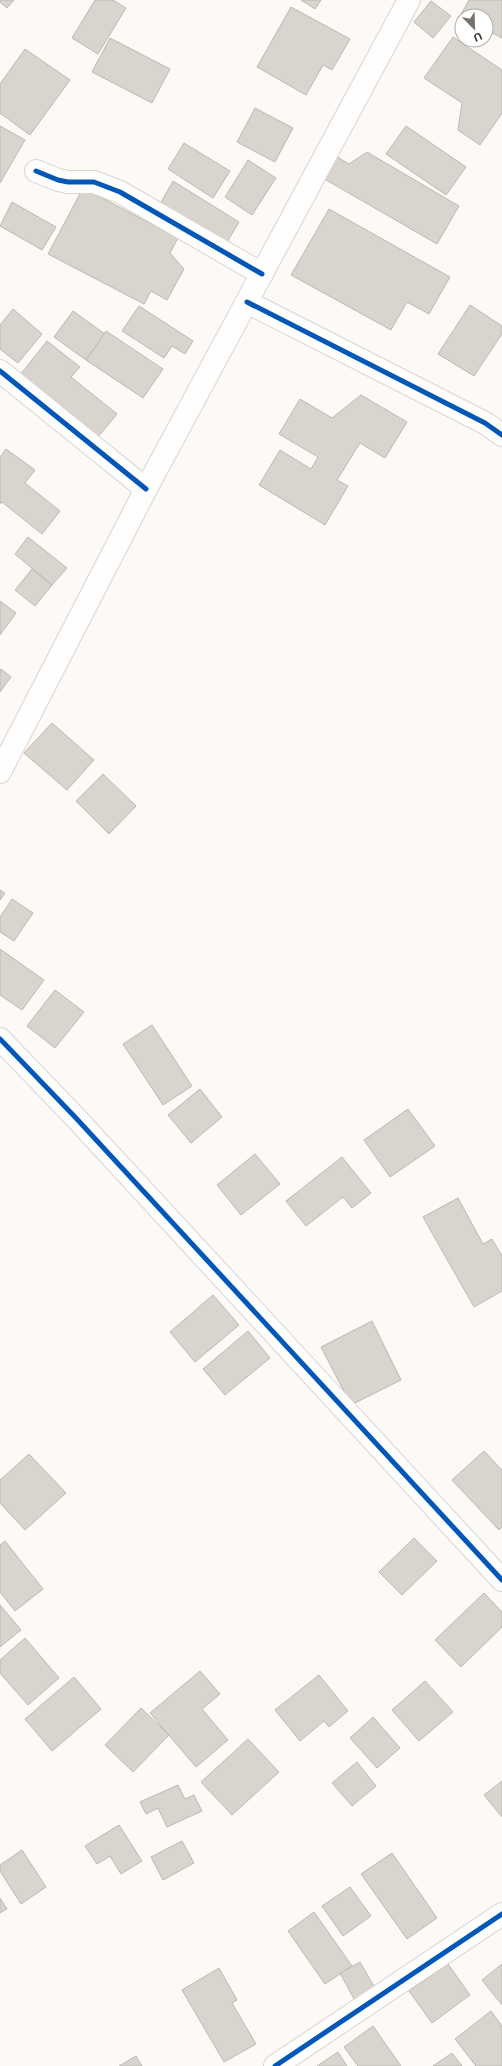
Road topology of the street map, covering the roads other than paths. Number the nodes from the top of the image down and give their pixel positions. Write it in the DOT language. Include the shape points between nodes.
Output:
graph roads {
  1 [pos="409,0"];
  2 [pos="36,171"];
  3 [pos="262,274"];
  4 [pos="247,302"];
  5 [pos="0,371"];
  6 [pos="502,435"];
  7 [pos="146,489"];
  8 [pos="0,772"];
  9 [pos="0,1039"];
  10 [pos="502,1580"];
  11 [pos="502,1914"];
  12 [pos="275,2066"];
  1 -- 3 [label="street"];
  2 -- 3 [label="street" via="68,182 94,182 120,192"];
  3 -- 4 [label="street"];
  4 -- 6 [label="street" via="485,423"];
  4 -- 7 [label="street"];
  5 -- 7 [label="street"];
  7 -- 8 [label="street"];
  9 -- 10 [label="street"];
  11 -- 12 [label="street"];
}
